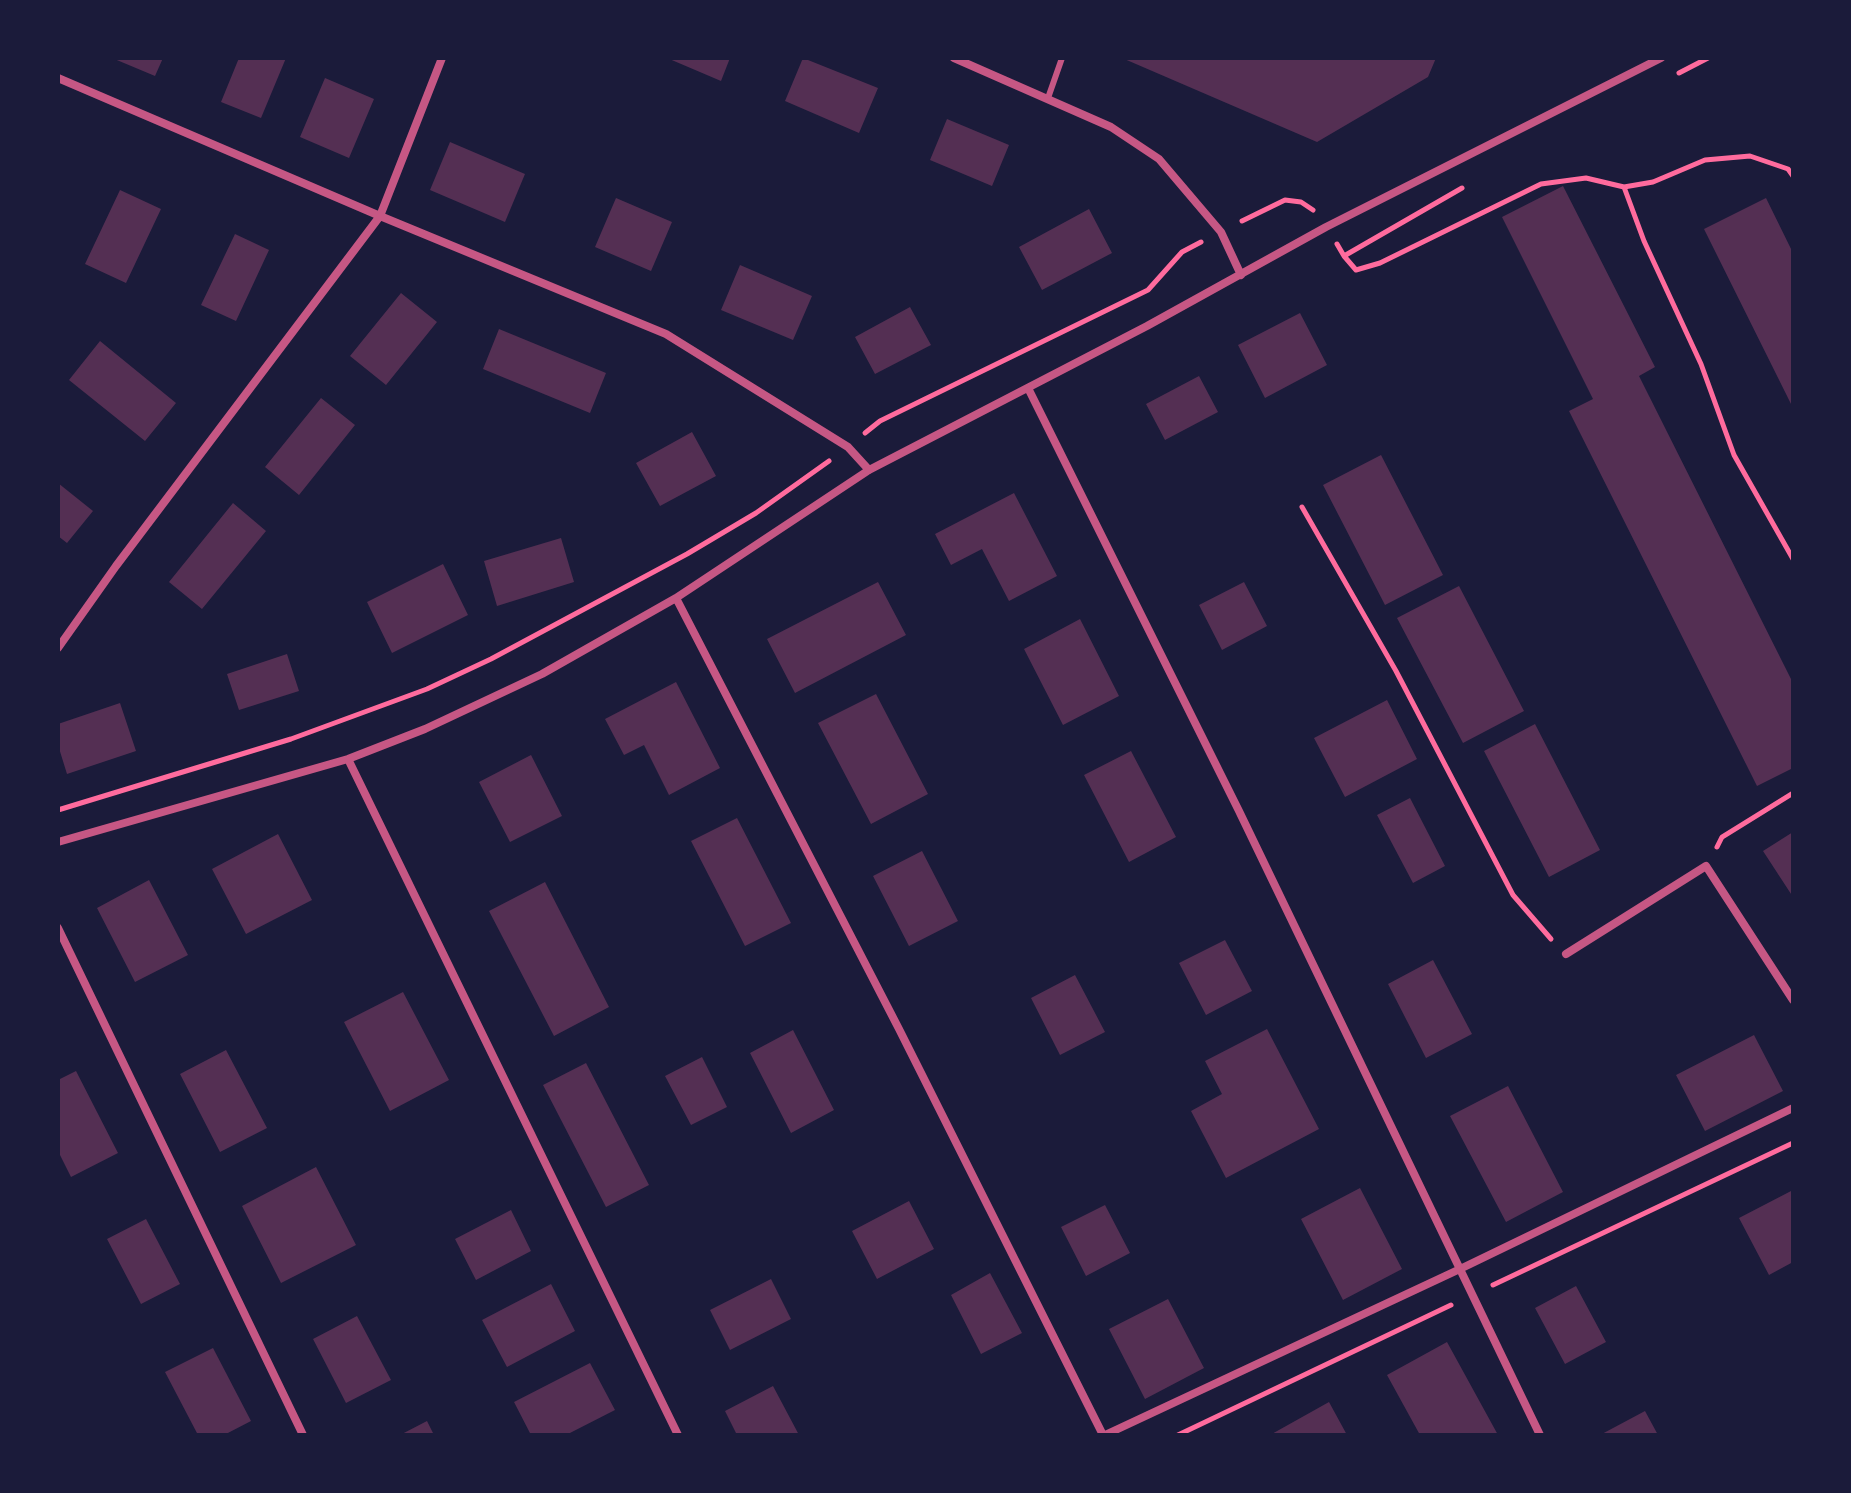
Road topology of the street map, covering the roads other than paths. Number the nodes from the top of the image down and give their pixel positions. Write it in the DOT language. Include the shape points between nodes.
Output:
graph roads {
  1 [pos="442,58"];
  2 [pos="954,58"];
  3 [pos="1062,58"];
  4 [pos="1661,58"];
  5 [pos="58,78"];
  6 [pos="1048,98"];
  7 [pos="380,216"];
  8 [pos="1241,275"];
  9 [pos="1028,388"];
  10 [pos="869,470"];
  11 [pos="676,598"];
  12 [pos="58,648"];
  13 [pos="348,759"];
  14 [pos="58,842"];
  15 [pos="58,928"];
  16 [pos="1566,954"];
  17 [pos="1793,1000"];
  18 [pos="1793,1108"];
  19 [pos="1460,1269"];
  20 [pos="303,1435"];
  21 [pos="678,1435"];
  22 [pos="1104,1435"];
  23 [pos="1540,1435"];
  1 -- 7 [label="street"];
  2 -- 6 [label="street"];
  3 -- 6 [label="lane"];
  4 -- 8 [label="street"];
  5 -- 7 [label="street"];
  6 -- 8 [label="street" via="1111,127 1159,159 1221,232"];
  7 -- 10 [label="street" via="666,334 848,447"];
  7 -- 12 [label="street"];
  8 -- 9 [label="street"];
  9 -- 10 [label="street"];
  9 -- 19 [label="street"];
  10 -- 11 [label="street"];
  11 -- 13 [label="street" via="542,674"];
  11 -- 22 [label="street"];
  13 -- 14 [label="street"];
  13 -- 21 [label="street"];
  15 -- 20 [label="street"];
  16 -- 17 [label="street" via="1706,866"];
  18 -- 19 [label="street"];
  19 -- 22 [label="street"];
  19 -- 23 [label="street"];
}
